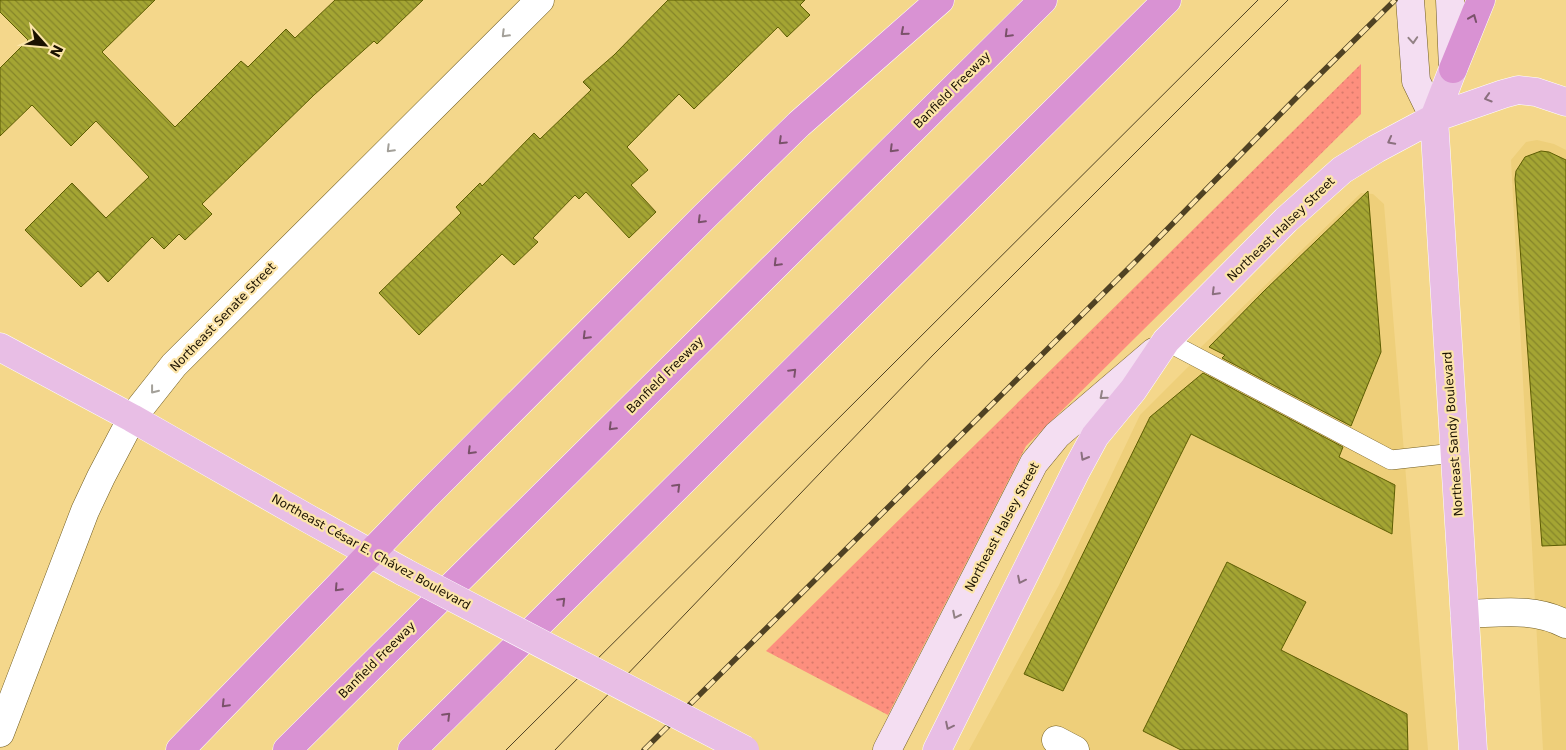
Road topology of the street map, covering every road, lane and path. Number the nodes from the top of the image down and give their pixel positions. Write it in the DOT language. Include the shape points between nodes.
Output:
graph roads {
  1 [pos="540,0"];
  2 [pos="940,0"];
  3 [pos="1042,0"];
  4 [pos="1167,0"];
  5 [pos="1410,0"];
  6 [pos="1450,0"];
  7 [pos="1481,0"];
  8 [pos="1453,69"];
  9 [pos="1566,102"];
  10 [pos="1434,118"];
  11 [pos="1166,341"];
  12 [pos="0,347"];
  13 [pos="132,418"];
  14 [pos="1454,453"];
  15 [pos="372,552"];
  16 [pos="1465,614"];
  17 [pos="1566,624"];
  18 [pos="0,733"];
  19 [pos="180,750"];
  20 [pos="287,750"];
  21 [pos="412,750"];
  22 [pos="744,750"];
  23 [pos="887,750"];
  24 [pos="937,750"];
  25 [pos="1473,750"];
  1 -- 13 [label="street, Northeast Senate Street, one-way" via="188,350"];
  2 -- 15 [label="highway, one-way" via="799,124"];
  3 -- 20 [label="highway, Banfield Freeway, one-way"];
  21 -- 4 [label="highway, one-way"];
  5 -- 10 [label="main road, Northeast Sandy Boulevard, one-way" via="1416,81"];
  6 -- 8 [label="main road, Northeast Sandy Boulevard"];
  8 -- 7 [label="highway, one-way"];
  8 -- 10 [label="main road, Northeast Sandy Boulevard"];
  9 -- 10 [label="main road, Northeast Halsey Street, one-way" via="1518,90 1477,101"];
  10 -- 11 [label="main road, Northeast Halsey Street, one-way" via="1342,170 1286,220"];
  10 -- 14 [label="main road, Northeast Sandy Boulevard"];
  11 -- 14 [label="lane" via="1391,460"];
  11 -- 23 [label="main road, Northeast Halsey Street, one-way" via="1057,435 1039,457"];
  11 -- 24 [label="main road, Northeast Halsey Street, one-way" via="1133,390 1095,436"];
  12 -- 13 [label="main road, Northeast César E. Chávez Boulevard"];
  13 -- 15 [label="main road, Northeast César E. Chávez Boulevard"];
  13 -- 18 [label="street, Northeast Senate Street" via="85,511"];
  14 -- 16 [label="main road, Northeast Sandy Boulevard"];
  15 -- 19 [label="highway, one-way"];
  15 -- 22 [label="main road, Northeast César E. Chávez Boulevard, bridge" via="404,572"];
  16 -- 17 [label="street" via="1529,612"];
  16 -- 25 [label="main road, Northeast Sandy Boulevard"];
}
